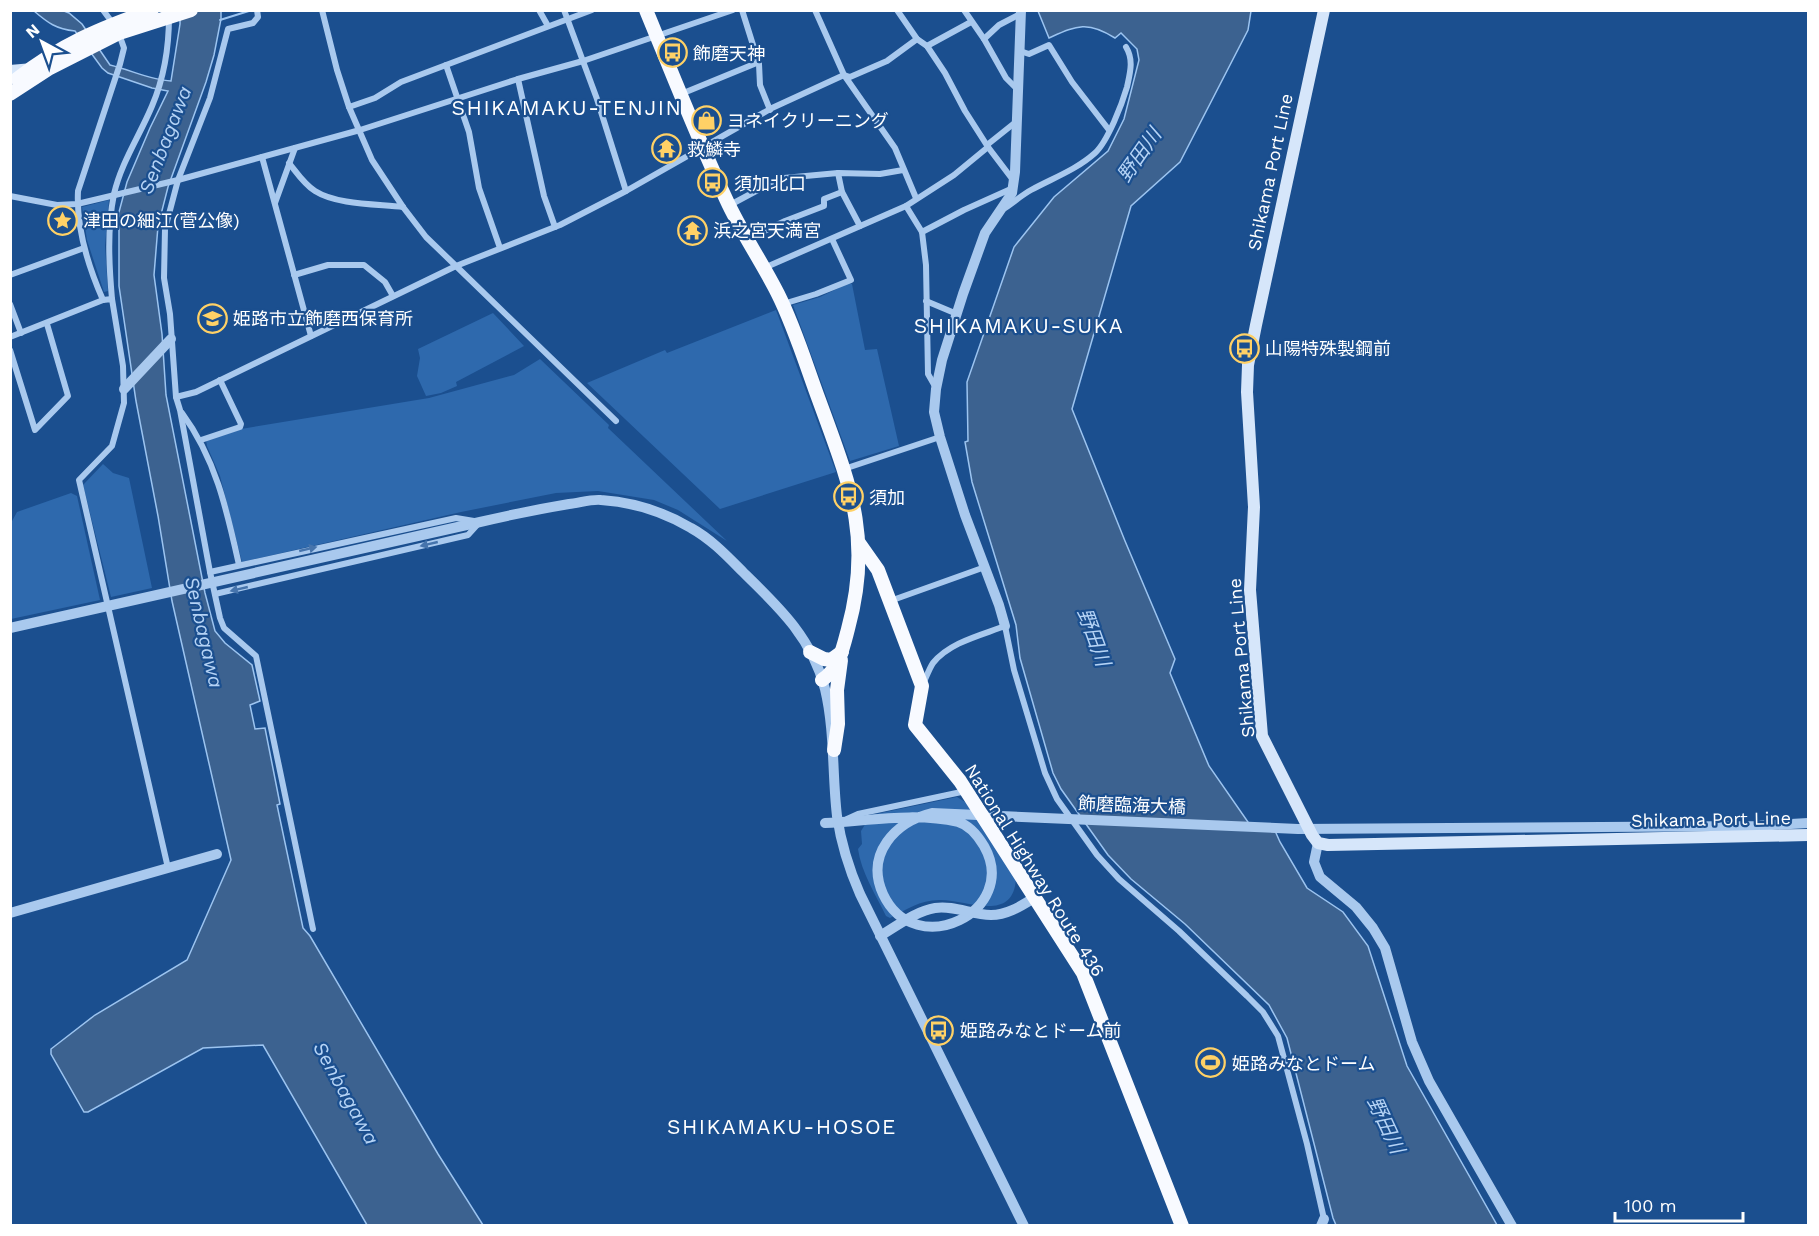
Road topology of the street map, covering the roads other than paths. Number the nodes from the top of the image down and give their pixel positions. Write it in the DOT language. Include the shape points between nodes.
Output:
graph roads {
  1 [pos="103,10"];
  2 [pos="152,10"];
  3 [pos="191,10"];
  4 [pos="322,10"];
  5 [pos="539,10"];
  6 [pos="564,10"];
  7 [pos="592,10"];
  8 [pos="646,10"];
  9 [pos="733,10"];
  10 [pos="742,10"];
  11 [pos="815,10"];
  12 [pos="897,10"];
  13 [pos="964,10"];
  14 [pos="1324,10"];
  15 [pos="1021,12"];
  16 [pos="170,14"];
  17 [pos="257,14"];
  18 [pos="567,19"];
  19 [pos="972,22"];
  20 [pos="548,26"];
  21 [pos="111,31"];
  22 [pos="657,38"];
  23 [pos="917,39"];
  24 [pos="984,39"];
  25 [pos="927,46"];
  26 [pos="1126,47"];
  27 [pos="1020,51"];
  28 [pos="583,61"];
  29 [pos="759,62"];
  30 [pos="47,63"];
  31 [pos="446,65"];
  32 [pos="10,66"];
  33 [pos="29,70"];
  34 [pos="10,71"];
  35 [pos="844,75"];
  36 [pos="518,79"];
  37 [pos="10,84"];
  38 [pos="1019,91"];
  39 [pos="10,94"];
  40 [pos="681,94"];
  41 [pos="458,100"];
  42 [pos="349,107"];
  43 [pos="770,110"];
  44 [pos="1017,121"];
  45 [pos="360,130"];
  46 [pos="1109,130"];
  47 [pos="704,146"];
  48 [pos="987,146"];
  49 [pos="295,148"];
  50 [pos="262,157"];
  51 [pos="289,163"];
  52 [pos="903,170"];
  53 [pos="838,173"];
  54 [pos="178,180"];
  55 [pos="1014,185"];
  56 [pos="626,191"];
  57 [pos="842,192"];
  58 [pos="114,195"];
  59 [pos="10,196"];
  60 [pos="916,198"];
  61 [pos="77,204"];
  62 [pos="274,204"];
  63 [pos="729,205"];
  64 [pos="906,206"];
  65 [pos="403,207"];
  66 [pos="1002,210"];
  67 [pos="860,226"];
  68 [pos="555,227"];
  69 [pos="922,232"];
  70 [pos="747,239"];
  71 [pos="832,239"];
  72 [pos="84,248"];
  73 [pos="500,248"];
  74 [pos="456,266"];
  75 [pos="764,268"];
  76 [pos="10,275"];
  77 [pos="294,275"];
  78 [pos="393,296"];
  79 [pos="112,299"];
  80 [pos="103,300"];
  81 [pos="926,301"];
  82 [pos="10,304"];
  83 [pos="783,304"];
  84 [pos="957,314"];
  85 [pos="47,324"];
  86 [pos="21,333"];
  87 [pos="310,336"];
  88 [pos="10,337"];
  89 [pos="171,339"];
  90 [pos="10,350"];
  91 [pos="220,380"];
  92 [pos="936,388"];
  93 [pos="124,389"];
  94 [pos="176,397"];
  95 [pos="180,410"];
  96 [pos="616,421"];
  97 [pos="940,437"];
  98 [pos="201,440"];
  99 [pos="844,469"];
  100 [pos="480,522"];
  101 [pos="859,543"];
  102 [pos="239,565"];
  103 [pos="985,567"];
  104 [pos="210,572"];
  105 [pos="215,594"];
  106 [pos="890,601"];
  107 [pos="1005,626"];
  108 [pos="10,628"];
  109 [pos="810,652"];
  110 [pos="842,652"];
  111 [pos="822,680"];
  112 [pos="922,686"];
  113 [pos="834,750"];
  114 [pos="967,791"];
  115 [pos="838,822"];
  116 [pos="825,823"];
  117 [pos="1809,823"];
  118 [pos="1809,835"];
  119 [pos="1318,843"];
  120 [pos="217,854"];
  121 [pos="168,868"];
  122 [pos="1034,898"];
  123 [pos="10,913"];
  124 [pos="313,929"];
  125 [pos="880,936"];
  126 [pos="1322,1222"];
  127 [pos="1024,1226"];
  128 [pos="1182,1226"];
  129 [pos="1512,1226"];
  1 -- 21 [label="street"];
  2 -- 21 [label="highway"];
  3 -- 16 [label="highway"];
  4 -- 42 [label="street"];
  5 -- 20 [label="street"];
  6 -- 18 [label="street"];
  7 -- 18 [label="street"];
  8 -- 22 [label="highway"];
  9 -- 22 [label="street"];
  10 -- 29 [label="street"];
  11 -- 35 [label="street"];
  12 -- 23 [label="street"];
  13 -- 19 [label="street"];
  14 -- 119 [label="main road, Shikama Port Line" via="1251,347 1247,392 1254,507 1250,590 1262,736"];
  15 -- 24 [label="street"];
  15 -- 27 [label="street"];
  16 -- 21 [label="highway"];
  16 -- 58 [label="street" via="162,77"];
  17 -- 54 [label="street" via="253,23 228,29 207,108"];
  18 -- 20 [label="street"];
  18 -- 28 [label="street"];
  19 -- 24 [label="street"];
  19 -- 25 [label="street"];
  20 -- 31 [label="street"];
  21 -- 30 [label="highway"];
  21 -- 61 [label="street" via="124,48"];
  22 -- 28 [label="street"];
  22 -- 40 [label="highway"];
  23 -- 25 [label="street"];
  23 -- 35 [label="street" via="887,61 850,77"];
  24 -- 38 [label="street" via="1006,78"];
  25 -- 48 [label="street"];
  26 -- 46 [label="street" via="1132,68"];
  27 -- 38 [label="street"];
  27 -- 46 [label="street" via="1029,54 1049,45"];
  28 -- 36 [label="street"];
  28 -- 56 [label="street"];
  29 -- 40 [label="street"];
  29 -- 43 [label="street" via="760,85"];
  30 -- 32 [label="main road"];
  30 -- 33 [label="highway"];
  30 -- 39 [label="highway"];
  31 -- 41 [label="street"];
  31 -- 42 [label="street"];
  33 -- 34 [label="main road"];
  33 -- 37 [label="highway"];
  35 -- 43 [label="street"];
  35 -- 52 [label="street" via="884,130"];
  36 -- 41 [label="street"];
  36 -- 68 [label="street" via="544,196"];
  38 -- 44 [label="street"];
  40 -- 47 [label="highway"];
  41 -- 45 [label="street"];
  41 -- 73 [label="street" via="471,141 479,188"];
  42 -- 45 [label="street"];
  43 -- 47 [label="street"];
  44 -- 48 [label="street"];
  44 -- 55 [label="street"];
  45 -- 49 [label="street"];
  45 -- 65 [label="street" via="372,160"];
  46 -- 66 [label="street" via="1096,152"];
  47 -- 56 [label="street"];
  47 -- 63 [label="highway"];
  48 -- 55 [label="street"];
  48 -- 60 [label="street" via="954,175"];
  49 -- 50 [label="street"];
  49 -- 51 [label="street"];
  50 -- 54 [label="street"];
  50 -- 62 [label="street"];
  51 -- 62 [label="street"];
  51 -- 65 [label="street" via="315,191 332,199"];
  52 -- 53 [label="street"];
  52 -- 60 [label="street"];
  53 -- 57 [label="street"];
  53 -- 63 [label="street" via="784,178"];
  54 -- 58 [label="street"];
  54 -- 89 [label="street" via="164,244"];
  55 -- 66 [label="street"];
  55 -- 69 [label="street"];
  56 -- 68 [label="street"];
  57 -- 67 [label="street"];
  57 -- 70 [label="street" via="824,200 824,206"];
  58 -- 61 [label="street"];
  58 -- 79 [label="street" via="108,248"];
  59 -- 61 [label="street" via="57,205"];
  60 -- 64 [label="street"];
  61 -- 72 [label="street"];
  62 -- 77 [label="street"];
  63 -- 70 [label="highway"];
  64 -- 67 [label="street"];
  64 -- 69 [label="street"];
  65 -- 74 [label="street"];
  66 -- 84 [label="street" via="985,233"];
  67 -- 71 [label="street"];
  68 -- 73 [label="street"];
  69 -- 81 [label="street"];
  70 -- 75 [label="highway"];
  71 -- 75 [label="street"];
  71 -- 83 [label="street" via="851,280"];
  72 -- 76 [label="street"];
  72 -- 80 [label="street"];
  73 -- 74 [label="street"];
  74 -- 78 [label="street"];
  74 -- 96 [label="street"];
  75 -- 83 [label="highway"];
  77 -- 78 [label="street" via="328,266 364,265 385,282"];
  77 -- 87 [label="street"];
  78 -- 87 [label="street"];
  79 -- 80 [label="street"];
  79 -- 93 [label="street"];
  80 -- 85 [label="street"];
  81 -- 84 [label="street"];
  81 -- 92 [label="street" via="928,374"];
  82 -- 86 [label="street"];
  83 -- 99 [label="highway"];
  84 -- 92 [label="street"];
  85 -- 86 [label="street"];
  85 -- 90 [label="street" via="68,396 35,430"];
  86 -- 88 [label="street"];
  87 -- 91 [label="street"];
  89 -- 93 [label="street"];
  89 -- 94 [label="street"];
  91 -- 94 [label="street"];
  91 -- 98 [label="street" via="241,424"];
  92 -- 97 [label="street" via="934,412"];
  93 -- 121 [label="street" via="112,446 78,480"];
  94 -- 95 [label="street"];
  95 -- 98 [label="street"];
  95 -- 104 [label="street"];
  97 -- 99 [label="street"];
  97 -- 103 [label="street"];
  98 -- 102 [label="street" via="225,501"];
  99 -- 101 [label="highway" via="855,508"];
  102 -- 100 [label="street, one-way" via="456,518"];
  100 -- 105 [label="street, one-way" via="468,536"];
  100 -- 108 [label="street"];
  100 -- 109 [label="street" via="599,500 661,513 717,546 780,608"];
  101 -- 106 [label="highway" via="878,570"];
  101 -- 110 [label="highway" via="856,597"];
  102 -- 104 [label="street"];
  103 -- 106 [label="street"];
  103 -- 107 [label="street"];
  104 -- 105 [label="street"];
  105 -- 124 [label="street" via="224,628 256,656"];
  106 -- 112 [label="highway"];
  107 -- 112 [label="street" via="945,652 933,663"];
  107 -- 126 [label="street" via="1045,773 1057,798 1097,855 1263,1012 1278,1036 1307,1144"];
  109 -- 110 [label="highway" via="831,660"];
  109 -- 111 [label="street"];
  110 -- 111 [label="highway" via="834,669"];
  110 -- 113 [label="highway"];
  111 -- 113 [label="street"];
  112 -- 114 [label="highway, National Highway Route 436" via="915,725"];
  113 -- 115 [label="street"];
  114 -- 115 [label="street" via="858,814"];
  114 -- 122 [label="highway, National Highway Route 436"];
  115 -- 116 [label="street, 飾磨臨海大橋"];
  115 -- 117 [label="street, 飾磨臨海大橋" via="923,817 961,823 980,839 991,868 987,892 967,917 938,927 913,923 889,904 878,868 881,853 894,831 913,819 932,813 1298,829"];
  115 -- 125 [label="street" via="852,876"];
  118 -- 119 [label="main road, Shikama Port Line"];
  119 -- 129 [label="street" via="1314,862 1320,877 1356,907 1385,948 1412,1042 1429,1081"];
  120 -- 121 [label="street"];
  121 -- 123 [label="street"];
  122 -- 125 [label="street" via="1005,913 990,915 953,908 925,910"];
  122 -- 128 [label="highway, National Highway Route 436" via="1083,973"];
  125 -- 127 [label="street"];
}
